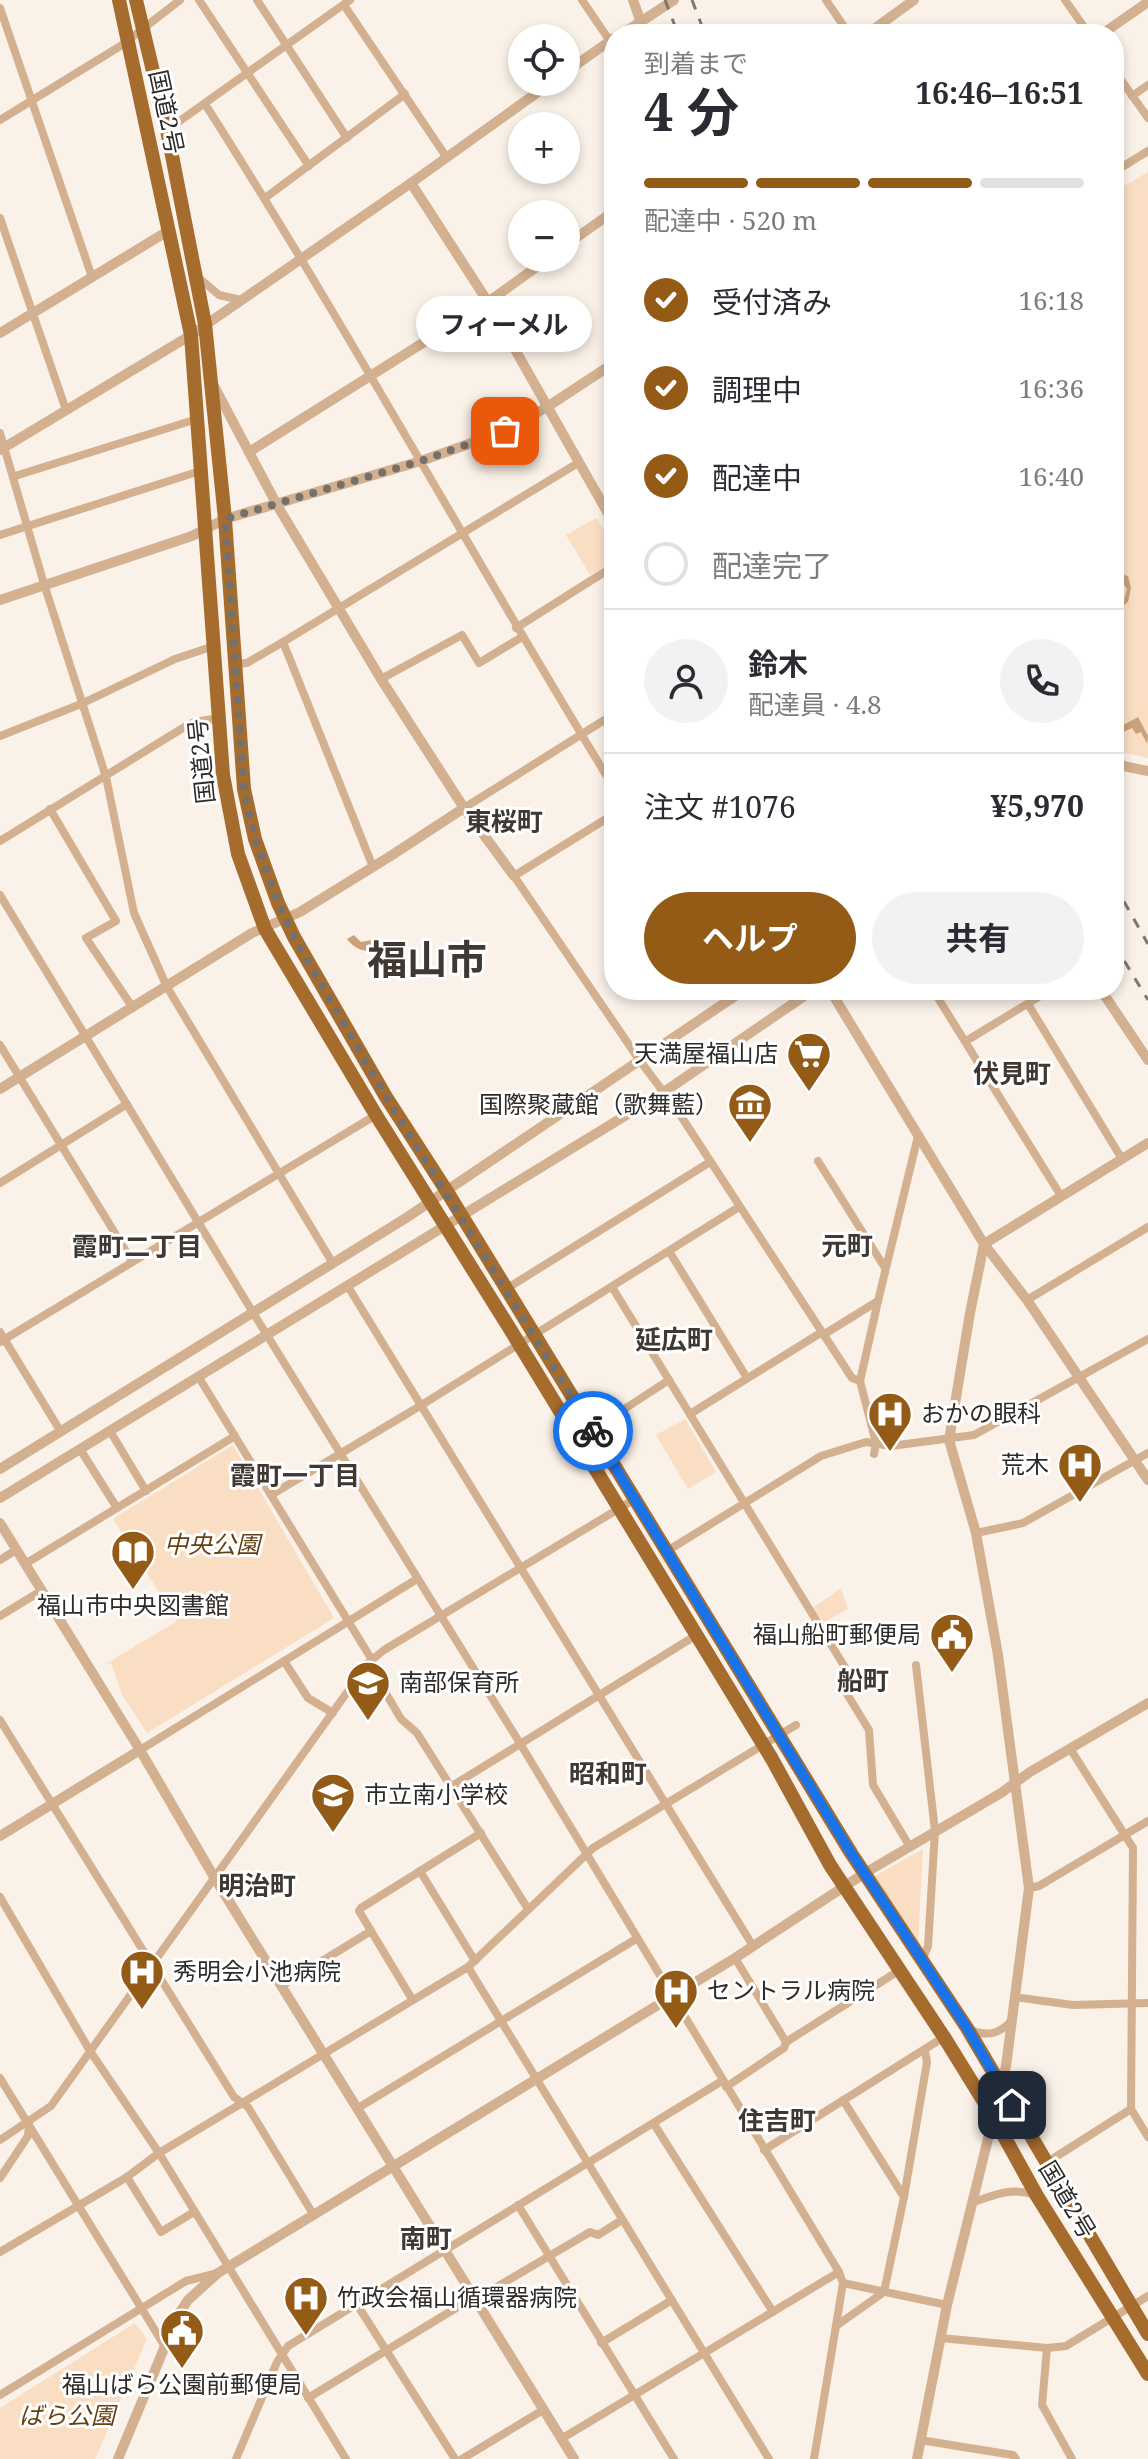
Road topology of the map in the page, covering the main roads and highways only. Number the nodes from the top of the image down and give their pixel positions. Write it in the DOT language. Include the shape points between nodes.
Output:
graph roads {
  1 [pos="119,0"];
  2 [pos="136,0"];
  3 [pos="1148,2334"];
  4 [pos="1148,2374"];
  1 -- 4 [label="highway, 国道2号" via="191,335 223,775 238,854 265,929 762,1744 830,1865 944,2037"];
  2 -- 3 [label="highway, 国道2号" via="205,324 244,789 258,850 285,920 386,1097 865,1873 967,2028"];
}
